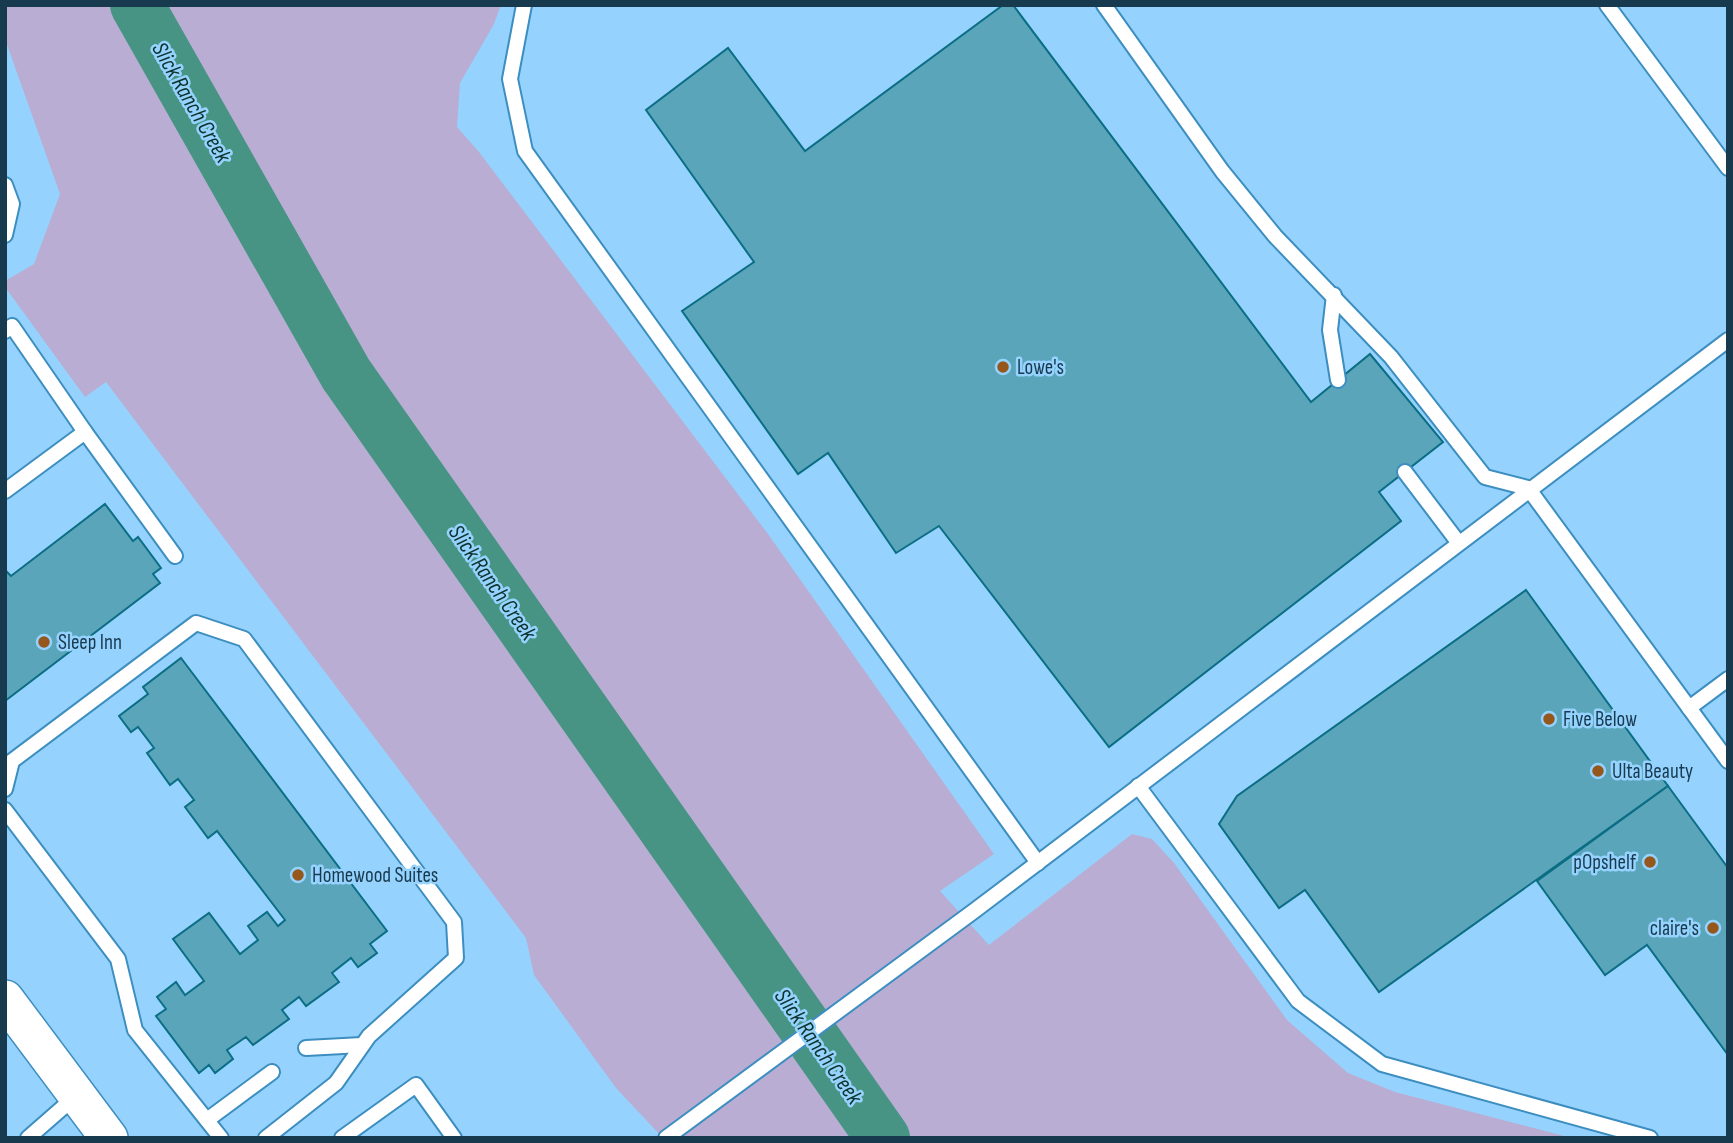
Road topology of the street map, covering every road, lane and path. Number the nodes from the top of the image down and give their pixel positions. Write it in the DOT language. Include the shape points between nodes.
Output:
graph roads {
  1 [pos="524,5"];
  2 [pos="1104,5"];
  3 [pos="1607,5"];
  4 [pos="1728,168"];
  5 [pos="5,185"];
  6 [pos="5,235"];
  7 [pos="1334,295"];
  8 [pos="5,331"];
  9 [pos="1728,340"];
  10 [pos="1338,380"];
  11 [pos="85,432"];
  12 [pos="1405,472"];
  13 [pos="1528,488"];
  14 [pos="5,491"];
  15 [pos="1458,542"];
  16 [pos="175,556"];
  17 [pos="1728,678"];
  18 [pos="1689,708"];
  19 [pos="1728,761"];
  20 [pos="1138,786"];
  21 [pos="5,789"];
  22 [pos="5,810"];
  23 [pos="1038,863"];
  24 [pos="5,999"];
  25 [pos="362,1045"];
  26 [pos="306,1048"];
  27 [pos="272,1072"];
  28 [pos="77,1095"];
  29 [pos="207,1121"];
  30 [pos="670,1135"];
  31 [pos="28,1138"];
  32 [pos="109,1138"];
  33 [pos="221,1138"];
  34 [pos="266,1138"];
  35 [pos="342,1138"];
  36 [pos="454,1138"];
  37 [pos="1650,1138"];
  1 -- 23 [label="lane" via="510,79 525,151"];
  2 -- 7 [label="lane" via="1223,171 1276,236"];
  3 -- 4 [label="lane"];
  5 -- 6 [label="lane" via="12,204"];
  7 -- 10 [label="lane" via="1330,330"];
  7 -- 13 [label="lane" via="1391,356 1485,477"];
  8 -- 11 [label="lane" via="12,326"];
  9 -- 13 [label="lane"];
  11 -- 14 [label="lane"];
  11 -- 16 [label="lane"];
  12 -- 15 [label="lane"];
  13 -- 15 [label="lane"];
  13 -- 18 [label="lane"];
  15 -- 20 [label="lane"];
  17 -- 18 [label="lane"];
  18 -- 19 [label="lane"];
  20 -- 23 [label="lane"];
  20 -- 37 [label="lane" via="1298,1001 1382,1064"];
  21 -- 25 [label="lane" via="12,761 196,623 244,639 454,922 456,958"];
  22 -- 29 [label="lane" via="118,959 135,1030"];
  23 -- 30 [label="lane"];
  24 -- 28 [label="street"];
  25 -- 26 [label="lane"];
  25 -- 34 [label="lane" via="336,1083"];
  27 -- 29 [label="lane"];
  28 -- 31 [label="lane"];
  28 -- 32 [label="street"];
  29 -- 33 [label="lane"];
  35 -- 36 [label="lane" via="415,1085"];
}
